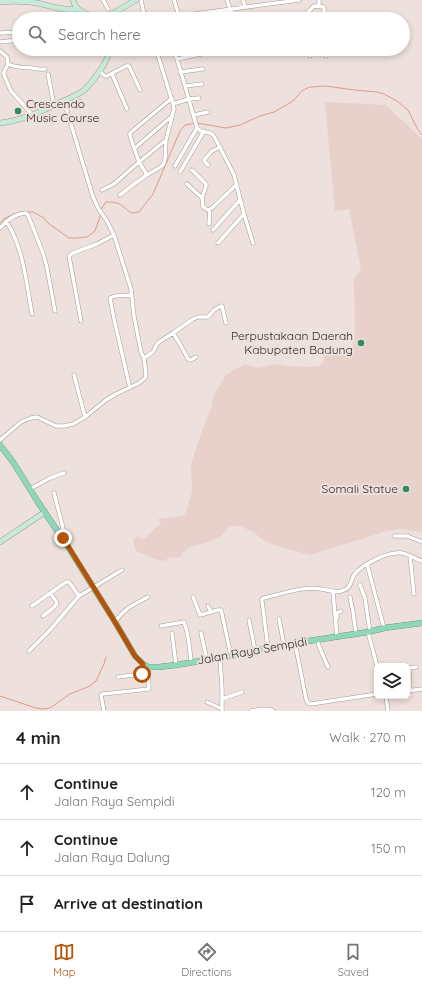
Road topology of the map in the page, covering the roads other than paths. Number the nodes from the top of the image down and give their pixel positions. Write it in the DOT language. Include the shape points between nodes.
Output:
graph roads {
  1 [pos="73,0"];
  2 [pos="103,0"];
  3 [pos="136,0"];
  4 [pos="141,0"];
  5 [pos="174,0"];
  6 [pos="227,0"];
  7 [pos="243,0"];
  8 [pos="259,0"];
  9 [pos="298,0"];
  10 [pos="319,0"];
  11 [pos="276,1"];
  12 [pos="0,2"];
  13 [pos="260,5"];
  14 [pos="319,6"];
  15 [pos="245,7"];
  16 [pos="78,9"];
  17 [pos="108,9"];
  18 [pos="230,9"];
  19 [pos="83,12"];
  20 [pos="115,12"];
  21 [pos="144,12"];
  22 [pos="178,12"];
  23 [pos="210,12"];
  24 [pos="231,12"];
  25 [pos="308,12"];
  26 [pos="324,12"];
  27 [pos="12,32"];
  28 [pos="0,33"];
  29 [pos="12,41"];
  30 [pos="0,42"];
  31 [pos="0,51"];
  32 [pos="108,56"];
  33 [pos="158,56"];
  34 [pos="176,56"];
  35 [pos="191,56"];
  36 [pos="177,59"];
  37 [pos="8,64"];
  38 [pos="45,69"];
  39 [pos="203,69"];
  40 [pos="99,71"];
  41 [pos="180,72"];
  42 [pos="48,74"];
  43 [pos="112,74"];
  44 [pos="202,84"];
  45 [pos="185,86"];
  46 [pos="140,90"];
  47 [pos="172,98"];
  48 [pos="199,98"];
  49 [pos="189,99"];
  50 [pos="64,101"];
  51 [pos="173,104"];
  52 [pos="54,106"];
  53 [pos="127,110"];
  54 [pos="208,112"];
  55 [pos="31,115"];
  56 [pos="194,115"];
  57 [pos="172,116"];
  58 [pos="0,123"];
  59 [pos="197,127"];
  60 [pos="204,132"];
  61 [pos="166,140"];
  62 [pos="220,147"];
  63 [pos="134,148"];
  64 [pos="139,162"];
  65 [pos="208,165"];
  66 [pos="175,166"];
  67 [pos="192,170"];
  68 [pos="180,172"];
  69 [pos="147,175"];
  70 [pos="187,184"];
  71 [pos="236,185"];
  72 [pos="102,190"];
  73 [pos="120,195"];
  74 [pos="202,198"];
  75 [pos="240,200"];
  76 [pos="210,209"];
  77 [pos="244,214"];
  78 [pos="6,221"];
  79 [pos="209,224"];
  80 [pos="0,228"];
  81 [pos="213,230"];
  82 [pos="114,235"];
  83 [pos="218,243"];
  84 [pos="253,244"];
  85 [pos="132,295"];
  86 [pos="55,311"];
  87 [pos="32,314"];
  88 [pos="81,321"];
  89 [pos="226,322"];
  90 [pos="173,333"];
  91 [pos="196,357"];
  92 [pos="144,358"];
  93 [pos="74,375"];
  94 [pos="128,384"];
  95 [pos="85,417"];
  96 [pos="0,440"];
  97 [pos="0,445"];
  98 [pos="64,473"];
  99 [pos="30,489"];
  100 [pos="54,493"];
  101 [pos="45,512"];
  102 [pos="394,536"];
  103 [pos="63,538"];
  104 [pos="0,542"];
  105 [pos="422,542"];
  106 [pos="410,556"];
  107 [pos="422,561"];
  108 [pos="367,564"];
  109 [pos="122,570"];
  110 [pos="360,585"];
  111 [pos="94,588"];
  112 [pos="333,592"];
  113 [pos="50,593"];
  114 [pos="414,594"];
  115 [pos="79,596"];
  116 [pos="148,597"];
  117 [pos="193,597"];
  118 [pos="350,597"];
  119 [pos="32,606"];
  120 [pos="208,606"];
  121 [pos="341,611"];
  122 [pos="210,612"];
  123 [pos="43,616"];
  124 [pos="279,619"];
  125 [pos="249,620"];
  126 [pos="115,622"];
  127 [pos="422,623"];
  128 [pos="161,626"];
  129 [pos="384,628"];
  130 [pos="369,632"];
  131 [pos="172,633"];
  132 [pos="202,633"];
  133 [pos="356,634"];
  134 [pos="338,637"];
  135 [pos="317,640"];
  136 [pos="295,643"];
  137 [pos="284,645"];
  138 [pos="268,648"];
  139 [pos="254,650"];
  140 [pos="29,651"];
  141 [pos="231,656"];
  142 [pos="220,658"];
  143 [pos="207,660"];
  144 [pos="191,662"];
  145 [pos="376,663"];
  146 [pos="176,665"];
  147 [pos="146,666"];
  148 [pos="328,667"];
  149 [pos="416,667"];
  150 [pos="410,668"];
  151 [pos="118,678"];
  152 [pos="422,689"];
  153 [pos="410,691"];
  154 [pos="242,692"];
  155 [pos="374,694"];
  156 [pos="222,699"];
  157 [pos="386,699"];
  158 [pos="207,702"];
  159 [pos="222,710"];
  160 [pos="104,711"];
  161 [pos="250,711"];
  162 [pos="273,711"];
  163 [pos="388,711"];
  1 -- 16 [label="main road"];
  2 -- 17 [label="street"];
  3 -- 20 [label="main road"];
  4 -- 21 [label="street"];
  5 -- 22 [label="street"];
  6 -- 18 [label="street"];
  7 -- 15 [label="street"];
  8 -- 13 [label="street"];
  9 -- 11 [label="street"];
  10 -- 14 [label="street"];
  11 -- 13 [label="street"];
  12 -- 16 [label="main road" via="30,2"];
  13 -- 15 [label="street"];
  14 -- 25 [label="street" via="314,6"];
  14 -- 26 [label="street" via="324,7"];
  15 -- 18 [label="street"];
  16 -- 19 [label="main road"];
  18 -- 23 [label="street"];
  18 -- 24 [label="street"];
  27 -- 28 [label="street"];
  29 -- 30 [label="street"];
  31 -- 37 [label="street" via="7,57"];
  32 -- 40 [label="main road"];
  33 -- 47 [label="street"];
  34 -- 36 [label="street"];
  35 -- 36 [label="street"];
  36 -- 41 [label="street"];
  37 -- 38 [label="street"];
  37 -- 55 [label="street" via="4,75 11,91"];
  39 -- 41 [label="street"];
  40 -- 43 [label="street" via="106,76"];
  40 -- 50 [label="main road" via="86,89"];
  41 -- 45 [label="street"];
  42 -- 52 [label="street"];
  43 -- 46 [label="street" via="130,66"];
  43 -- 53 [label="street"];
  44 -- 45 [label="street"];
  45 -- 49 [label="street"];
  47 -- 51 [label="street"];
  47 -- 63 [label="street" via="130,133"];
  48 -- 49 [label="street"];
  49 -- 51 [label="street"];
  49 -- 56 [label="street"];
  50 -- 52 [label="main road"];
  50 -- 82 [label="street" via="93,197"];
  51 -- 57 [label="street"];
  52 -- 55 [label="main road"];
  54 -- 56 [label="street"];
  55 -- 58 [label="main road" via="20,120"];
  56 -- 59 [label="street"];
  57 -- 61 [label="street"];
  57 -- 63 [label="street"];
  59 -- 60 [label="street"];
  59 -- 66 [label="street"];
  60 -- 62 [label="street" via="216,138"];
  60 -- 68 [label="street"];
  61 -- 64 [label="street"];
  61 -- 69 [label="street" via="164,163"];
  62 -- 65 [label="street" via="204,160"];
  62 -- 71 [label="street" via="234,175"];
  63 -- 64 [label="street"];
  64 -- 69 [label="street"];
  64 -- 72 [label="street" via="116,183"];
  67 -- 74 [label="street" via="206,184"];
  69 -- 73 [label="street"];
  70 -- 74 [label="street"];
  71 -- 75 [label="street"];
  71 -- 76 [label="street"];
  74 -- 76 [label="street" via="203,207"];
  75 -- 77 [label="street"];
  75 -- 81 [label="street"];
  76 -- 79 [label="street"];
  77 -- 83 [label="street"];
  77 -- 84 [label="street"];
  78 -- 80 [label="street"];
  78 -- 86 [label="street" via="22,213 28,215 43,253"];
  78 -- 87 [label="street" via="23,261"];
  82 -- 85 [label="street"];
  82 -- 88 [label="street" via="69,256"];
  85 -- 92 [label="street"];
  85 -- 94 [label="street" via="110,298"];
  89 -- 90 [label="street" via="222,306 208,317 193,319"];
  90 -- 91 [label="street" via="189,360"];
  90 -- 92 [label="street" via="159,342 153,352"];
  92 -- 95 [label="street" via="146,375 142,380 106,400"];
  93 -- 95 [label="street"];
  95 -- 96 [label="street" via="64,426 56,426 37,417 31,418"];
  97 -- 99 [label="main road"];
  98 -- 99 [label="street"];
  99 -- 101 [label="main road"];
  100 -- 103 [label="street"];
  101 -- 103 [label="main road"];
  101 -- 104 [label="main road"];
  102 -- 105 [label="street" via="407,536"];
  103 -- 111 [label="main road"];
  106 -- 107 [label="street"];
  106 -- 108 [label="street" via="401,552 395,553"];
  106 -- 114 [label="street"];
  108 -- 112 [label="street" via="355,575 345,590"];
  108 -- 129 [label="street"];
  109 -- 111 [label="street"];
  110 -- 130 [label="street" via="365,598"];
  111 -- 115 [label="street"];
  111 -- 126 [label="main road"];
  112 -- 134 [label="street"];
  112 -- 138 [label="street" via="301,588 262,599"];
  113 -- 115 [label="street" via="68,581"];
  113 -- 119 [label="street"];
  113 -- 123 [label="street" via="57,604"];
  115 -- 140 [label="street"];
  116 -- 126 [label="street" via="123,611"];
  117 -- 122 [label="street" via="200,615"];
  118 -- 133 [label="street"];
  120 -- 122 [label="street"];
  121 -- 134 [label="street" via="337,614"];
  122 -- 141 [label="street" via="222,612"];
  124 -- 137 [label="street"];
  125 -- 139 [label="street"];
  126 -- 147 [label="main road" via="135,656"];
  127 -- 129 [label="main road, Jalan Raya Sempidi"];
  128 -- 144 [label="street" via="184,622"];
  129 -- 130 [label="main road, Jalan Raya Sempidi"];
  130 -- 133 [label="main road, Jalan Raya Sempidi"];
  130 -- 145 [label="street"];
  131 -- 146 [label="street"];
  132 -- 143 [label="street"];
  133 -- 134 [label="main road, Jalan Raya Sempidi"];
  134 -- 135 [label="main road, Jalan Raya Sempidi"];
  135 -- 136 [label="main road, Jalan Raya Sempidi"];
  135 -- 148 [label="street"];
  136 -- 137 [label="main road, Jalan Raya Sempidi"];
  136 -- 155 [label="street" via="308,703"];
  137 -- 138 [label="main road, Jalan Raya Sempidi"];
  138 -- 139 [label="main road, Jalan Raya Sempidi"];
  139 -- 141 [label="main road, Jalan Raya Sempidi"];
  141 -- 142 [label="main road, Jalan Raya Sempidi"];
  142 -- 143 [label="main road, Jalan Raya Sempidi"];
  142 -- 156 [label="street"];
  143 -- 144 [label="main road, Jalan Raya Sempidi"];
  144 -- 146 [label="main road, Jalan Raya Sempidi"];
  146 -- 147 [label="main road, Jalan Raya Sempidi"];
  147 -- 151 [label="street" via="142,674"];
  147 -- 160 [label="street" via="149,689 103,694 101,695"];
  149 -- 150 [label="street"];
  152 -- 153 [label="street"];
  154 -- 156 [label="street"];
  156 -- 159 [label="street"];
  157 -- 163 [label="street"];
  158 -- 159 [label="street"];
  161 -- 162 [label="street"];
}
